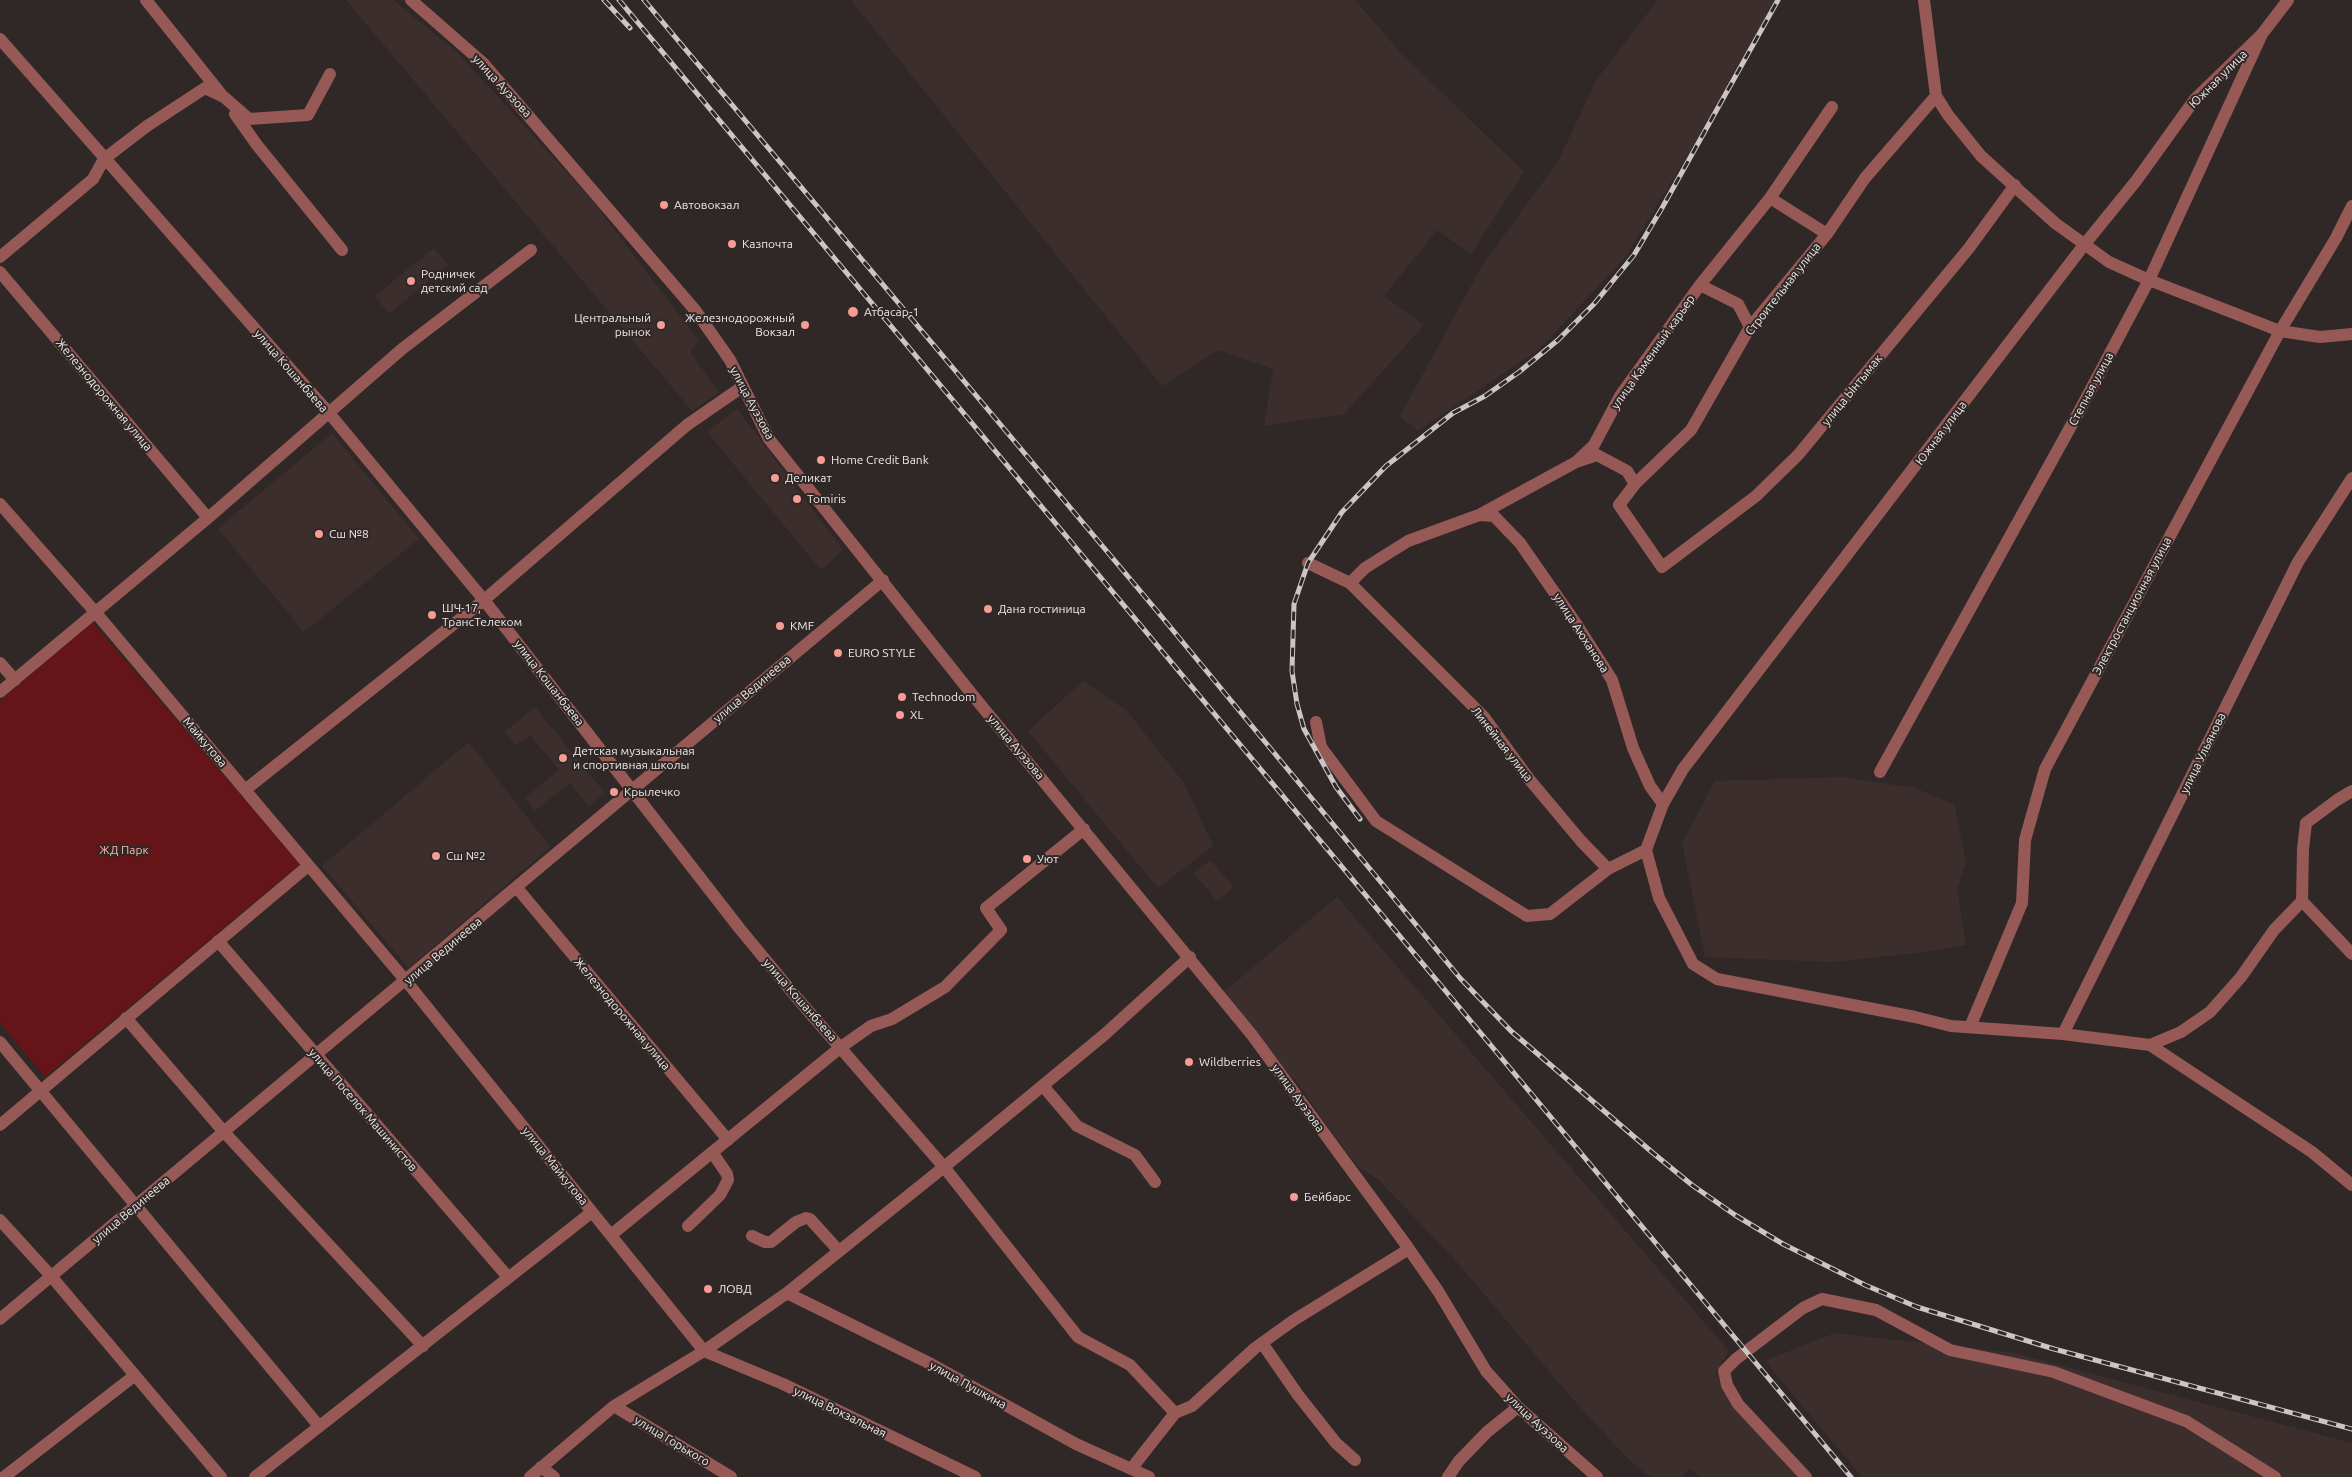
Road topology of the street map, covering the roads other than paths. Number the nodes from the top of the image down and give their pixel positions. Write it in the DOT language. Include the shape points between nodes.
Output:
graph roads {
  1 [pos="146,0"];
  2 [pos="411,0"];
  3 [pos="1924,0"];
  4 [pos="2288,0"];
  5 [pos="2262,34"];
  6 [pos="0,39"];
  7 [pos="330,74"];
  8 [pos="1936,96"];
  9 [pos="224,97"];
  10 [pos="1832,108"];
  11 [pos="104,159"];
  12 [pos="2015,185"];
  13 [pos="1770,198"];
  14 [pos="2352,206"];
  15 [pos="1828,234"];
  16 [pos="2084,245"];
  17 [pos="342,250"];
  18 [pos="531,250"];
  19 [pos="0,257"];
  20 [pos="0,272"];
  21 [pos="2149,280"];
  22 [pos="1700,285"];
  23 [pos="1750,327"];
  24 [pos="2280,331"];
  25 [pos="2352,334"];
  26 [pos="742,387"];
  27 [pos="328,413"];
  28 [pos="1576,462"];
  29 [pos="2352,478"];
  30 [pos="1635,484"];
  31 [pos="0,504"];
  32 [pos="1479,515"];
  33 [pos="208,518"];
  34 [pos="1308,563"];
  35 [pos="1662,567"];
  36 [pos="883,580"];
  37 [pos="1350,583"];
  38 [pos="484,600"];
  39 [pos="96,614"];
  40 [pos="0,663"];
  41 [pos="15,680"];
  42 [pos="0,692"];
  43 [pos="1316,722"];
  44 [pos="1880,772"];
  45 [pos="632,789"];
  46 [pos="245,790"];
  47 [pos="2352,791"];
  48 [pos="1663,804"];
  49 [pos="1084,829"];
  50 [pos="1646,850"];
  51 [pos="308,866"];
  52 [pos="1608,869"];
  53 [pos="517,888"];
  54 [pos="2302,901"];
  55 [pos="218,941"];
  56 [pos="2352,954"];
  57 [pos="1190,957"];
  58 [pos="406,981"];
  59 [pos="126,1018"];
  60 [pos="1970,1027"];
  61 [pos="2063,1034"];
  62 [pos="0,1042"];
  63 [pos="2150,1045"];
  64 [pos="841,1047"];
  65 [pos="316,1056"];
  66 [pos="1043,1086"];
  67 [pos="41,1091"];
  68 [pos="0,1124"];
  69 [pos="224,1132"];
  70 [pos="728,1140"];
  71 [pos="712,1152"];
  72 [pos="944,1168"];
  73 [pos="1155,1182"];
  74 [pos="2352,1185"];
  75 [pos="137,1206"];
  76 [pos="592,1212"];
  77 [pos="0,1220"];
  78 [pos="688,1226"];
  79 [pos="611,1235"];
  80 [pos="752,1236"];
  81 [pos="1409,1249"];
  82 [pos="839,1251"];
  83 [pos="51,1276"];
  84 [pos="508,1277"];
  85 [pos="787,1293"];
  86 [pos="0,1319"];
  87 [pos="1262,1342"];
  88 [pos="423,1346"];
  89 [pos="704,1351"];
  90 [pos="134,1376"];
  91 [pos="614,1406"];
  92 [pos="1518,1407"];
  93 [pos="1175,1413"];
  94 [pos="319,1426"];
  95 [pos="1355,1460"];
  96 [pos="541,1467"];
  97 [pos="1131,1469"];
  98 [pos="257,1476"];
  99 [pos="4,1477"];
  100 [pos="221,1477"];
  101 [pos="530,1477"];
  102 [pos="554,1477"];
  103 [pos="731,1477"];
  104 [pos="974,1477"];
  105 [pos="1149,1477"];
  106 [pos="1448,1477"];
  107 [pos="1597,1477"];
  108 [pos="1806,1477"];
  109 [pos="2275,1477"];
  1 -- 9 [label="street"];
  2 -- 26 [label="street, улица Ауэзова" via="483,63 572,165 695,310 730,360"];
  3 -- 8 [label="street"];
  4 -- 5 [label="street, Степная улица"];
  5 -- 16 [label="street, Южная улица" via="2195,99 2136,181"];
  5 -- 21 [label="street, Степная улица"];
  6 -- 11 [label="street, улица Кошанбаева"];
  7 -- 9 [label="street" via="308,115 249,119"];
  8 -- 12 [label="street" via="1981,156"];
  8 -- 15 [label="street, Строительная улица" via="1865,178"];
  9 -- 11 [label="street" via="205,88"];
  9 -- 17 [label="street" via="257,145"];
  10 -- 13 [label="street, улица Каменный карьер"];
  11 -- 19 [label="street" via="93,179"];
  11 -- 27 [label="street, улица Кошанбаева"];
  12 -- 16 [label="street"];
  12 -- 35 [label="street, улица Ынтымак" via="1969,248 1798,456 1756,496"];
  13 -- 15 [label="street"];
  13 -- 22 [label="street, улица Каменный карьер"];
  14 -- 24 [label="street, Электростанционная улица"];
  15 -- 23 [label="street, Строительная улица"];
  16 -- 21 [label="street" via="2108,262"];
  16 -- 48 [label="street, Южная улица" via="1683,768"];
  18 -- 27 [label="street" via="402,348"];
  20 -- 33 [label="street, Железнодорожная улица"];
  21 -- 24 [label="street"];
  21 -- 44 [label="street, Степная улица"];
  22 -- 23 [label="street" via="1738,304"];
  22 -- 28 [label="street, улица Каменный карьер" via="1620,396 1594,444"];
  23 -- 30 [label="street, Строительная улица" via="1691,430"];
  24 -- 25 [label="street" via="2320,337"];
  24 -- 60 [label="street, Электростанционная улица" via="2045,768 2025,840 2022,904"];
  26 -- 36 [label="street, улица Ауэзова" via="770,439"];
  26 -- 38 [label="street" via="686,425"];
  27 -- 33 [label="street"];
  27 -- 38 [label="street, улица Кошанбаева"];
  28 -- 30 [label="street" via="1597,455 1626,471"];
  28 -- 32 [label="street, улица Каменный карьер"];
  29 -- 61 [label="street, улица Ульянова" via="2298,562"];
  30 -- 35 [label="street, Строительная улица" via="1619,505"];
  31 -- 39 [label="street, Майкутова"];
  32 -- 37 [label="street, улица Каменный карьер" via="1408,541 1365,568"];
  32 -- 48 [label="street, улица Аюханова" via="1494,516 1520,543 1612,680 1633,748 1650,786"];
  33 -- 39 [label="street"];
  34 -- 37 [label="street, Линейная улица"];
  36 -- 45 [label="street, улица Вединеева"];
  36 -- 49 [label="street, улица Ауэзова" via="975,698"];
  37 -- 52 [label="street, Линейная улица" via="1484,718 1529,779"];
  38 -- 45 [label="street, улица Кошанбаева"];
  38 -- 46 [label="street"];
  39 -- 41 [label="street"];
  39 -- 46 [label="street, Майкутова"];
  40 -- 41 [label="street"];
  41 -- 42 [label="street"];
  43 -- 52 [label="street" via="1321,747 1376,820 1527,916 1550,914"];
  45 -- 53 [label="street, улица Вединеева"];
  45 -- 64 [label="street, улица Кошанбаева" via="753,944"];
  46 -- 51 [label="street, Майкутова"];
  47 -- 54 [label="street" via="2306,823"];
  48 -- 50 [label="street, Южная улица"];
  49 -- 57 [label="street, улица Ауэзова"];
  49 -- 64 [label="street" via="986,908 1002,930 944,987 892,1019 871,1026"];
  50 -- 52 [label="street"];
  50 -- 60 [label="street" via="1659,898 1693,964 1717,979 1915,1016 1951,1026"];
  51 -- 55 [label="street"];
  51 -- 58 [label="street, Майкутова"];
  53 -- 58 [label="street, улица Вединеева"];
  53 -- 70 [label="street, Железнодорожная улица"];
  54 -- 56 [label="street"];
  54 -- 63 [label="street" via="2274,930 2241,978 2210,1012 2182,1032"];
  55 -- 59 [label="street"];
  55 -- 65 [label="street, улица Поселок Машинистов"];
  57 -- 66 [label="street"];
  57 -- 81 [label="street, улица Ауэзова" via="1252,1035"];
  58 -- 65 [label="street, улица Вединеева"];
  58 -- 76 [label="street, улица Майкутова"];
  59 -- 67 [label="street"];
  59 -- 69 [label="street"];
  60 -- 61 [label="street"];
  61 -- 63 [label="street"];
  62 -- 67 [label="street"];
  63 -- 74 [label="street" via="2312,1152"];
  64 -- 70 [label="street"];
  64 -- 72 [label="street, улица Кошанбаева"];
  65 -- 69 [label="street, улица Вединеева"];
  65 -- 84 [label="street, улица Поселок Машинистов"];
  66 -- 72 [label="street"];
  66 -- 73 [label="street" via="1077,1126 1134,1155"];
  67 -- 68 [label="street"];
  67 -- 75 [label="street"];
  69 -- 75 [label="street, улица Вединеева"];
  69 -- 88 [label="street"];
  70 -- 71 [label="street"];
  71 -- 78 [label="street" via="728,1180 720,1195"];
  71 -- 79 [label="street"];
  72 -- 82 [label="street"];
  72 -- 93 [label="street, улица Кошанбаева" via="1078,1337 1130,1365"];
  75 -- 83 [label="street, улица Вединеева"];
  75 -- 94 [label="street"];
  76 -- 79 [label="street, улица Майкутова"];
  76 -- 84 [label="street"];
  77 -- 83 [label="street"];
  79 -- 89 [label="street, улица Майкутова"];
  80 -- 82 [label="street" via="771,1242 806,1218"];
  81 -- 87 [label="street"];
  81 -- 92 [label="street, улица Ауэзова" via="1486,1371"];
  82 -- 85 [label="street"];
  83 -- 86 [label="street, улица Вединеева"];
  83 -- 90 [label="street"];
  84 -- 88 [label="street"];
  85 -- 89 [label="street"];
  85 -- 97 [label="street, улица Пушкина" via="931,1364 1076,1444"];
  87 -- 93 [label="street" via="1192,1406"];
  87 -- 95 [label="street" via="1298,1395 1336,1443"];
  88 -- 94 [label="street"];
  89 -- 91 [label="street"];
  89 -- 104 [label="street, улица Вокзальная" via="783,1384"];
  90 -- 99 [label="street"];
  90 -- 100 [label="street"];
  91 -- 96 [label="street"];
  91 -- 103 [label="street, улица Горького"];
  92 -- 106 [label="street" via="1487,1432"];
  92 -- 107 [label="street, улица Ауэзова"];
  93 -- 97 [label="street"];
  94 -- 98 [label="street"];
  96 -- 101 [label="street"];
  96 -- 102 [label="street"];
  97 -- 105 [label="street, улица Пушкина"];
  108 -- 109 [label="street" via="1738,1404 1727,1385 1724,1371 1803,1308 1822,1299 1876,1310 1950,1350 2054,1372 2186,1421"];
}
